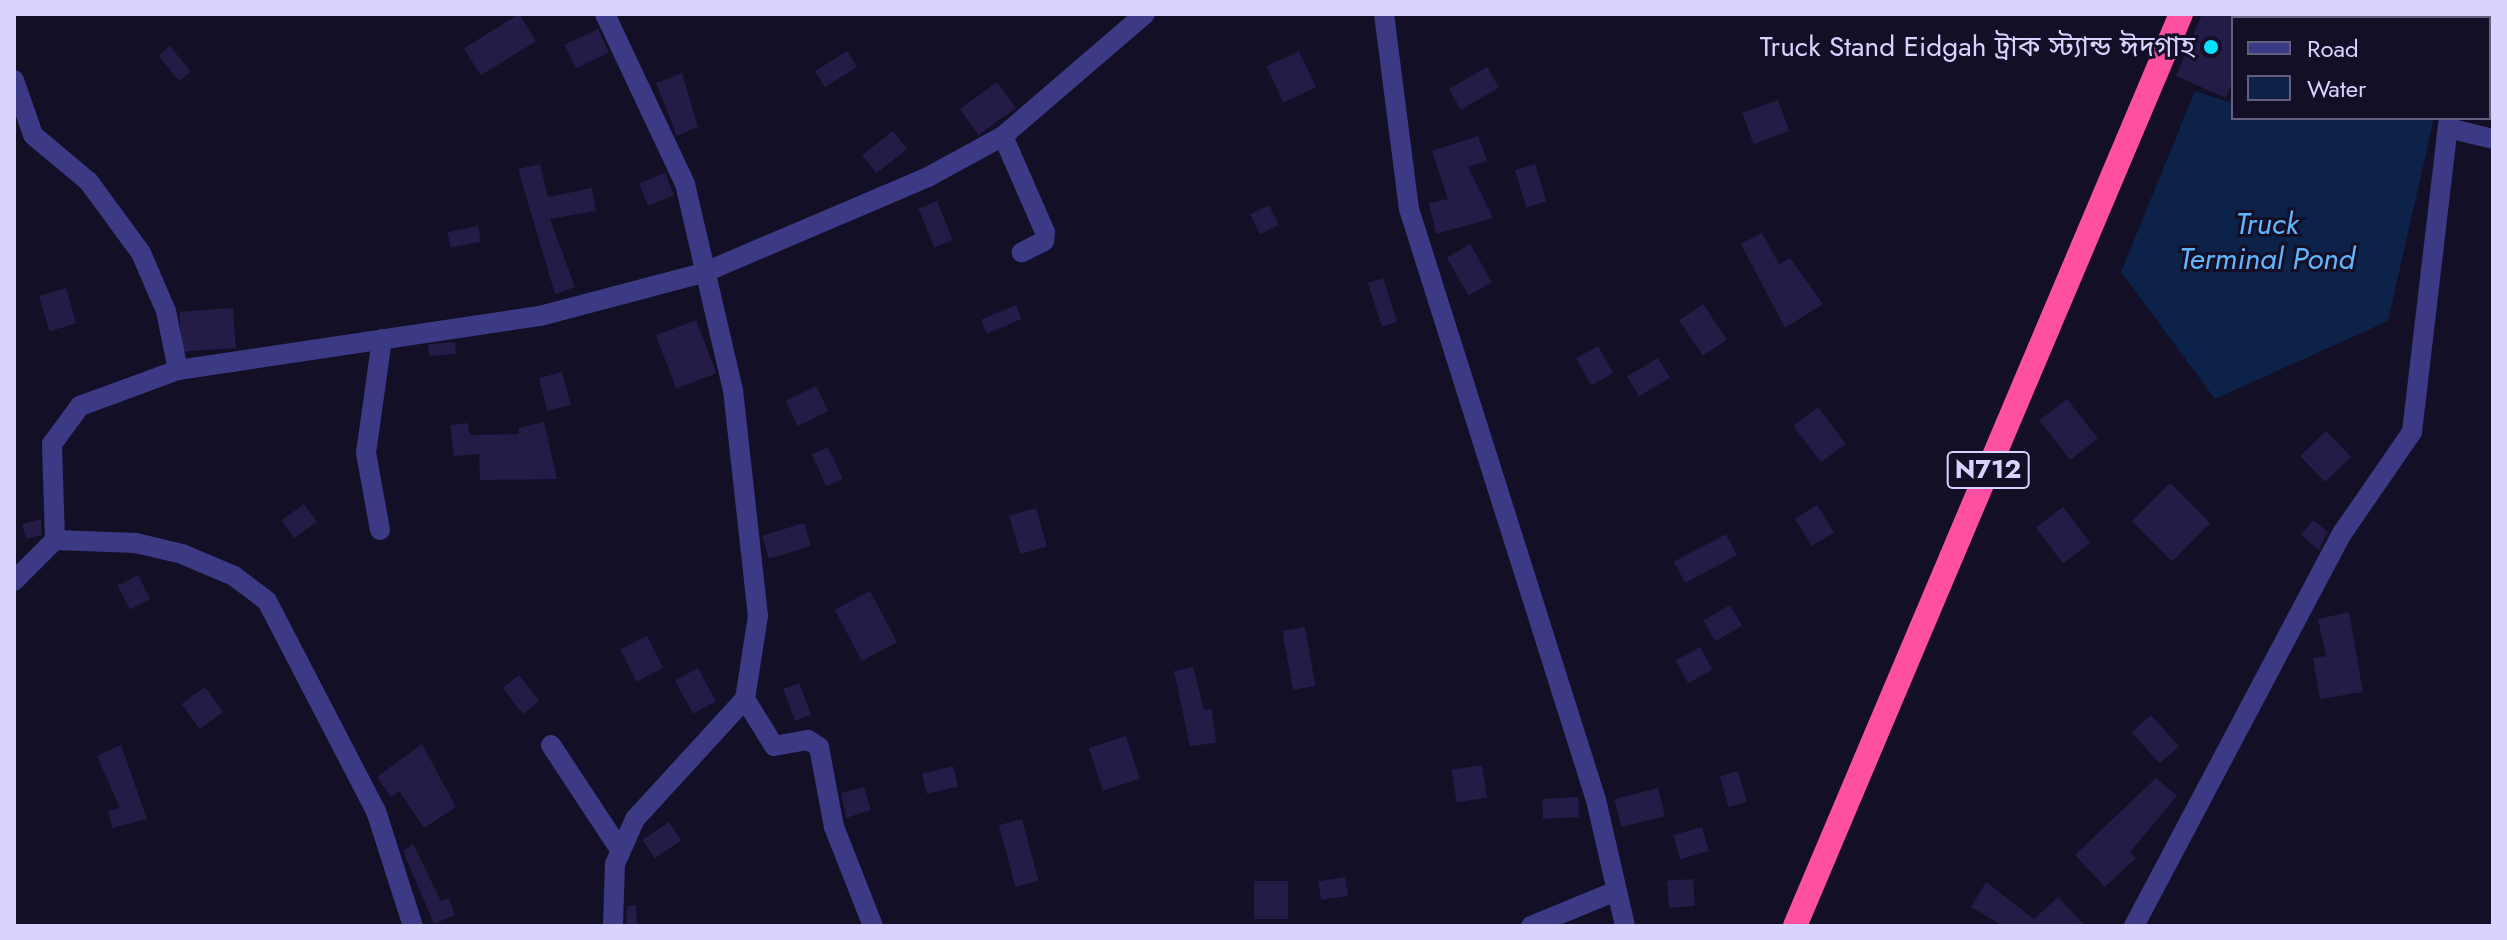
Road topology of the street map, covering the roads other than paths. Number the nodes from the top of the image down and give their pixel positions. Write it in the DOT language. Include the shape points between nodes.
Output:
graph roads {
  1 [pos="605,14"];
  2 [pos="1145,14"];
  3 [pos="1384,14"];
  4 [pos="2181,14"];
  5 [pos="14,80"];
  6 [pos="2449,123"];
  7 [pos="1003,136"];
  8 [pos="2493,139"];
  9 [pos="1022,252"];
  10 [pos="703,273"];
  11 [pos="382,339"];
  12 [pos="178,370"];
  13 [pos="380,530"];
  14 [pos="55,540"];
  15 [pos="14,581"];
  16 [pos="745,699"];
  17 [pos="551,745"];
  18 [pos="619,848"];
  19 [pos="1616,891"];
  20 [pos="413,926"];
  21 [pos="613,926"];
  22 [pos="873,926"];
  23 [pos="1531,926"];
  24 [pos="1625,926"];
  25 [pos="1795,926"];
  26 [pos="2134,926"];
  1 -- 10 [label="street" via="681,175"];
  2 -- 7 [label="street"];
  3 -- 19 [label="street" via="1409,209 1596,800"];
  4 -- 25 [label="highway, N712"];
  5 -- 12 [label="street" via="33,135 89,182 141,253 166,311"];
  6 -- 8 [label="street"];
  6 -- 26 [label="street" via="2412,432 2343,532"];
  7 -- 9 [label="street" via="1045,232 1044,241"];
  7 -- 10 [label="street" via="928,177"];
  10 -- 11 [label="street" via="540,316"];
  10 -- 16 [label="street" via="745,475 758,616"];
  11 -- 12 [label="street"];
  11 -- 13 [label="street" via="366,453"];
  12 -- 14 [label="street" via="80,406 64,423 52,444"];
  14 -- 15 [label="street"];
  14 -- 20 [label="street" via="136,543 182,554 234,576 267,601 376,811"];
  16 -- 18 [label="street" via="635,819"];
  16 -- 22 [label="street" via="774,746 808,740 819,747 834,827"];
  17 -- 18 [label="street"];
  18 -- 21 [label="street"];
  19 -- 23 [label="street"];
  19 -- 24 [label="street"];
}
